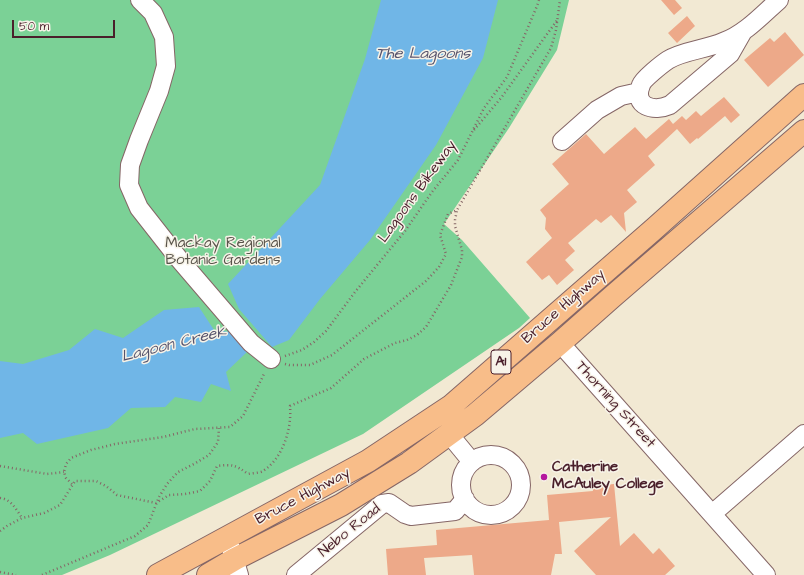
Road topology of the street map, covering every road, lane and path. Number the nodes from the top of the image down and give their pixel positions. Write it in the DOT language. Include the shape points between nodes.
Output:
graph roads {
  1 [pos="140,0"];
  2 [pos="538,0"];
  3 [pos="560,0"];
  4 [pos="779,0"];
  5 [pos="558,18"];
  6 [pos="742,33"];
  7 [pos="639,92"];
  8 [pos="804,95"];
  9 [pos="804,131"];
  10 [pos="471,133"];
  11 [pos="562,141"];
  12 [pos="458,210"];
  13 [pos="560,343"];
  14 [pos="271,359"];
  15 [pos="219,428"];
  16 [pos="450,434"];
  17 [pos="804,434"];
  18 [pos="472,462"];
  19 [pos="0,466"];
  20 [pos="64,472"];
  21 [pos="72,484"];
  22 [pos="0,498"];
  23 [pos="465,499"];
  24 [pos="156,503"];
  25 [pos="712,514"];
  26 [pos="22,518"];
  27 [pos="0,531"];
  28 [pos="227,537"];
  29 [pos="194,555"];
  30 [pos="237,567"];
  31 [pos="0,572"];
  32 [pos="16,575"];
  33 [pos="42,575"];
  34 [pos="158,575"];
  35 [pos="207,575"];
  36 [pos="296,575"];
  37 [pos="766,575"];
  1 -- 14 [label="street" via="153,13 164,37 166,66 130,165 129,185 139,208 179,259 251,344"];
  2 -- 10 [label="path, Lagoons Bikeway" via="507,77 484,108"];
  3 -- 5 [label="path"];
  4 -- 6 [label="street"];
  5 -- 10 [label="path" via="509,87"];
  5 -- 12 [label="path" via="551,48"];
  6 -- 7 [label="street" via="726,42 667,60 642,83"];
  6 -- 7 [label="street" via="730,54 670,105 654,109 647,107 641,102"];
  7 -- 11 [label="street" via="621,96 602,106"];
  8 -- 28 [label="highway, Bruce Highway / A1" via="450,406 368,461"];
  9 -- 13 [label="highway, Bruce Highway / A1"];
  10 -- 14 [label="path, Lagoons Bikeway" via="458,160 405,232 326,331 302,350"];
  12 -- 14 [label="path" via="448,214 440,235 446,254 439,266 426,281 376,321 332,355 310,365 289,365"];
  12 -- 24 [label="path" via="455,226 462,257 451,285 422,331 364,359 331,388 290,406 291,417 286,438 277,458 262,472 248,474 236,466 216,466 210,481 200,491 169,495"];
  13 -- 16 [label="highway, Bruce Highway / A1"];
  13 -- 25 [label="street, Thorning Street"];
  14 -- 15 [label="path" via="243,416 230,427"];
  15 -- 20 [label="path" via="194,429 91,450 71,458"];
  15 -- 24 [label="path" via="218,442 209,454 178,472 167,484"];
  16 -- 18 [label="street"];
  16 -- 30 [label="highway, Bruce Highway / A1" via="409,464"];
  17 -- 25 [label="street"];
  18 -- 23 [label="street" via="462,476 461,486"];
  18 -- 23 [label="street" via="484,456 504,458 519,472 520,493 507,510 498,514 481,512"];
  19 -- 20 [label="path" via="47,474"];
  20 -- 21 [label="path"];
  21 -- 24 [label="path" via="75,481 96,481 117,495"];
  21 -- 26 [label="path" via="60,505 44,513"];
  22 -- 26 [label="path" via="6,498"];
  23 -- 36 [label="street, Nebo Road" via="455,512 416,516 405,514 392,504 386,503"];
  24 -- 33 [label="path" via="148,525 135,536"];
  25 -- 37 [label="street, Thorning Street"];
  26 -- 27 [label="path"];
  28 -- 29 [label="highway, Bruce Highway / A1"];
  28 -- 30 [label="street"];
  29 -- 34 [label="highway, Bruce Highway / A1"];
  29 -- 35 [label="street"];
  30 -- 35 [label="highway, Bruce Highway / A1"];
  31 -- 32 [label="path"];
}
